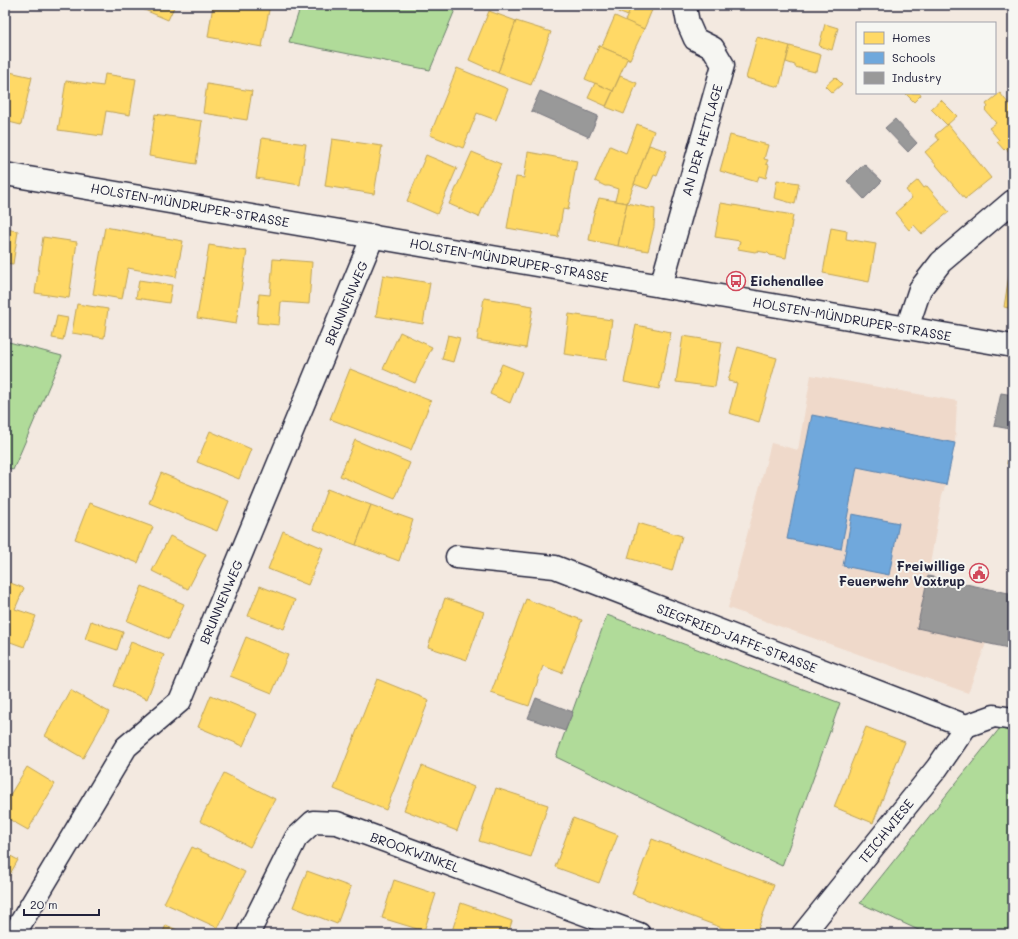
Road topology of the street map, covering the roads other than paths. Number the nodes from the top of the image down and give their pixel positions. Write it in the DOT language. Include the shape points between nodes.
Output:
graph roads {
  1 [pos="686,5"];
  2 [pos="5,174"];
  3 [pos="1013,201"];
  4 [pos="373,236"];
  5 [pos="661,286"];
  6 [pos="907,328"];
  7 [pos="1013,346"];
  8 [pos="457,557"];
  9 [pos="1013,719"];
  10 [pos="966,726"];
  11 [pos="14,934"];
  12 [pos="248,934"];
  13 [pos="639,934"];
  14 [pos="803,934"];
  1 -- 5 [label="street, AN DER HETTLAGE" via="688,22 695,39 713,48 723,65"];
  2 -- 4 [label="street, HOLSTEN-MÜNDRUPER-STRASSE"];
  3 -- 6 [label="street" via="941,262 920,289"];
  4 -- 5 [label="street, HOLSTEN-MÜNDRUPER-STRASSE"];
  4 -- 11 [label="street, BRUNNENWEG" via="180,701 126,747"];
  5 -- 6 [label="street, HOLSTEN-MÜNDRUPER-STRASSE"];
  6 -- 7 [label="street, HOLSTEN-MÜNDRUPER-STRASSE"];
  8 -- 10 [label="street, SIEGFRIED-JAFFE-STRASSE" via="555,567"];
  9 -- 10 [label="street" via="994,716"];
  10 -- 14 [label="street, TEICHWIESE" via="938,768"];
  12 -- 13 [label="street, BROOKWINKEL" via="296,838 314,822 337,823"];
}
